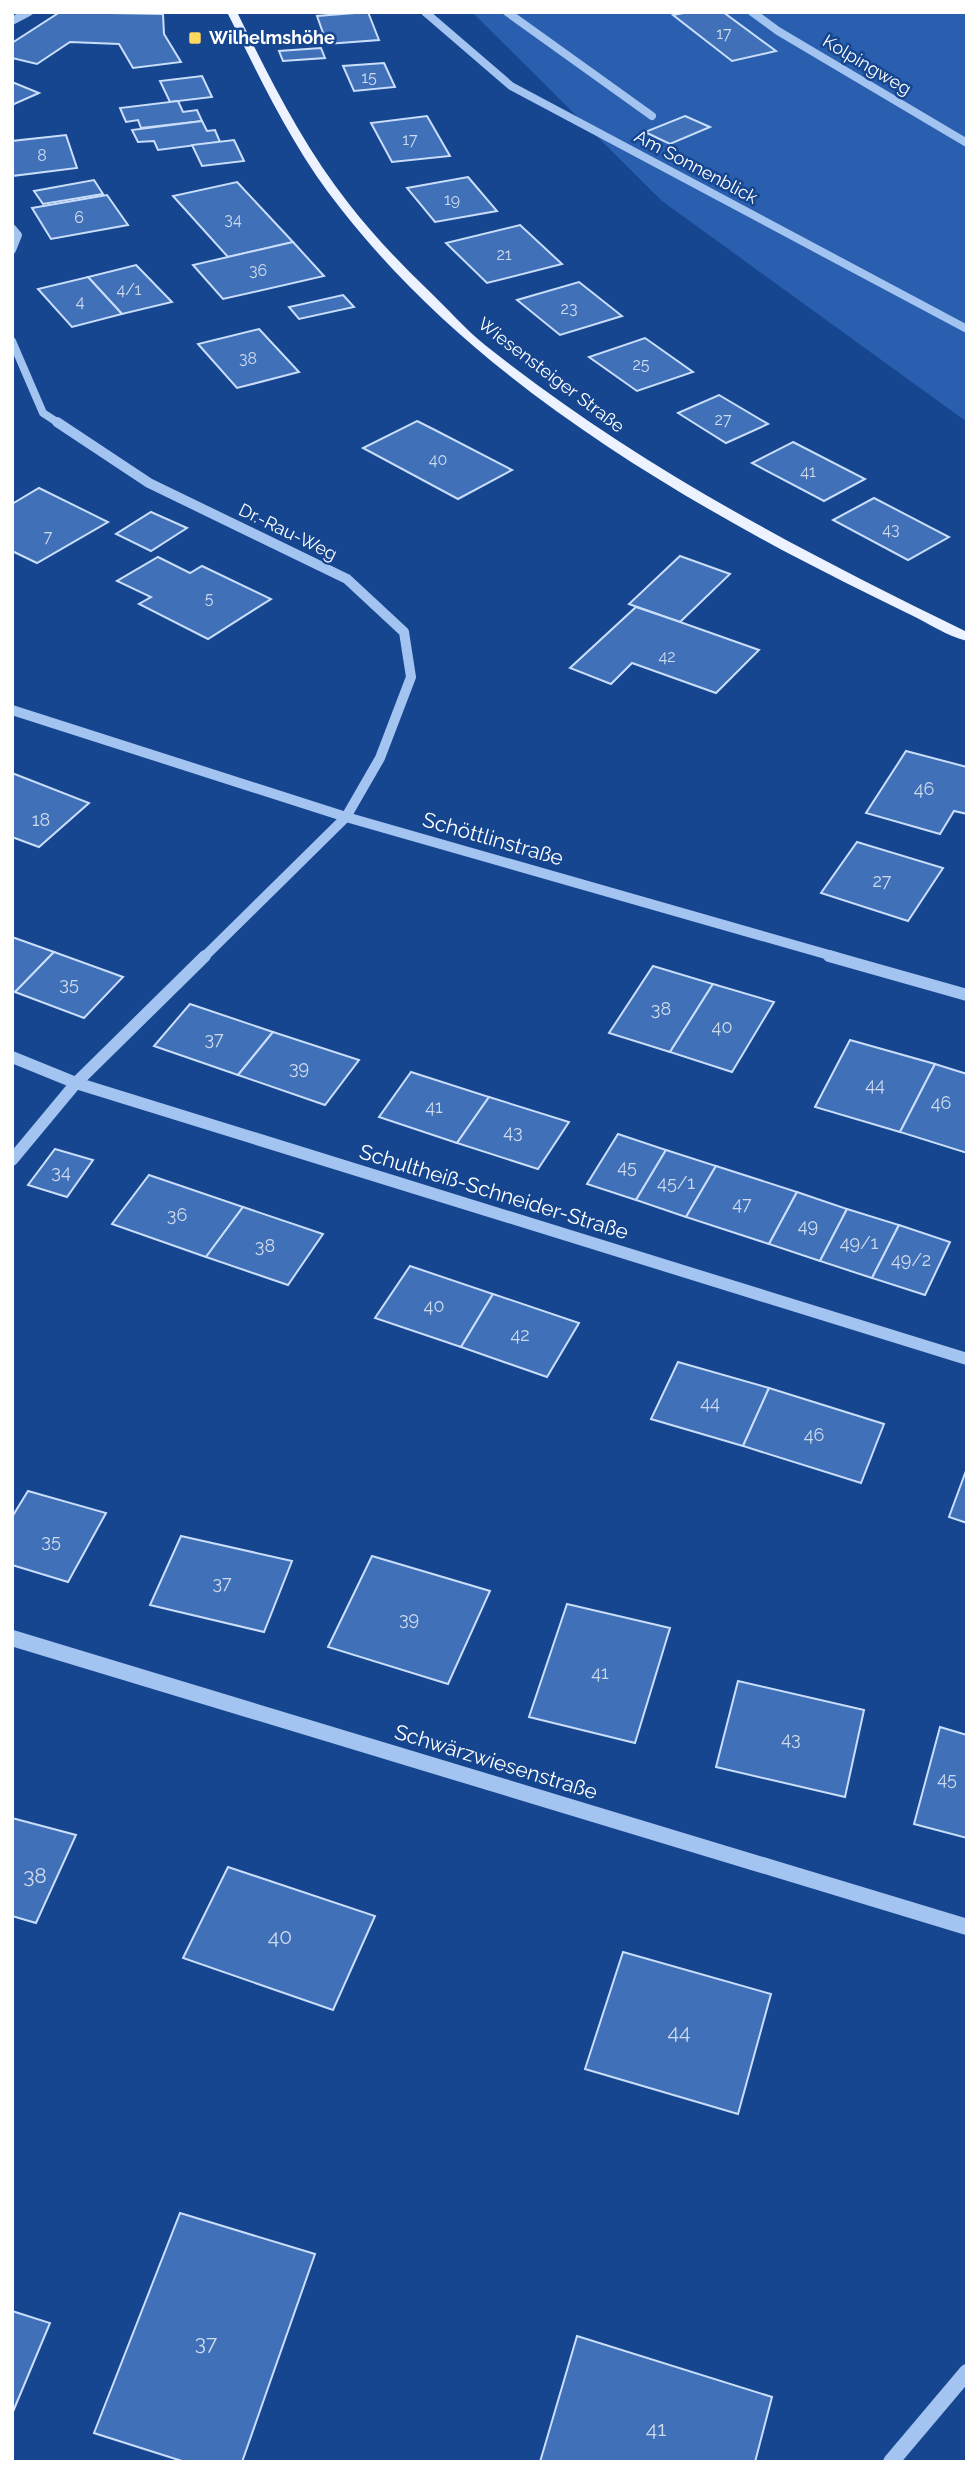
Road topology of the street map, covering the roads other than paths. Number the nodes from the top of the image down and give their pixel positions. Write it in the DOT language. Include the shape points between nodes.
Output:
graph roads {
  1 [pos="29,12"];
  2 [pos="232,12"];
  3 [pos="425,12"];
  4 [pos="507,12"];
  5 [pos="752,12"];
  6 [pos="12,21"];
  7 [pos="652,116"];
  8 [pos="967,143"];
  9 [pos="12,228"];
  10 [pos="12,250"];
  11 [pos="967,329"];
  12 [pos="12,341"];
  13 [pos="967,637"];
  14 [pos="12,710"];
  15 [pos="346,817"];
  16 [pos="967,995"];
  17 [pos="12,1058"];
  18 [pos="76,1083"];
  19 [pos="12,1160"];
  20 [pos="967,1359"];
  21 [pos="12,1639"];
  22 [pos="967,1927"];
  23 [pos="967,2372"];
  24 [pos="891,2462"];
  1 -- 6 [label="street"];
  2 -- 13 [label="main road, Wiesensteiger Straße" via="283,115 344,206 390,259 479,346 612,444 722,512"];
  3 -- 11 [label="street, Am Sonnenblick" via="511,86"];
  4 -- 7 [label="street"];
  5 -- 8 [label="street, Kolpingweg"];
  9 -- 10 [label="street" via="18,235"];
  12 -- 15 [label="street, Dr.-Rau-Weg" via="43,413 149,482 347,579 404,632 411,677 380,758"];
  14 -- 15 [label="street, Schöttlinstraße"];
  15 -- 16 [label="street, Schöttlinstraße"];
  15 -- 18 [label="street, Dr.-Rau-Weg"];
  17 -- 18 [label="street, Schultheiß-Schneider-Straße"];
  18 -- 19 [label="street, Dr.-Rau-Weg"];
  18 -- 20 [label="street, Schultheiß-Schneider-Straße"];
  21 -- 22 [label="street, Schwärzwiesenstraße"];
  23 -- 24 [label="street"];
}
